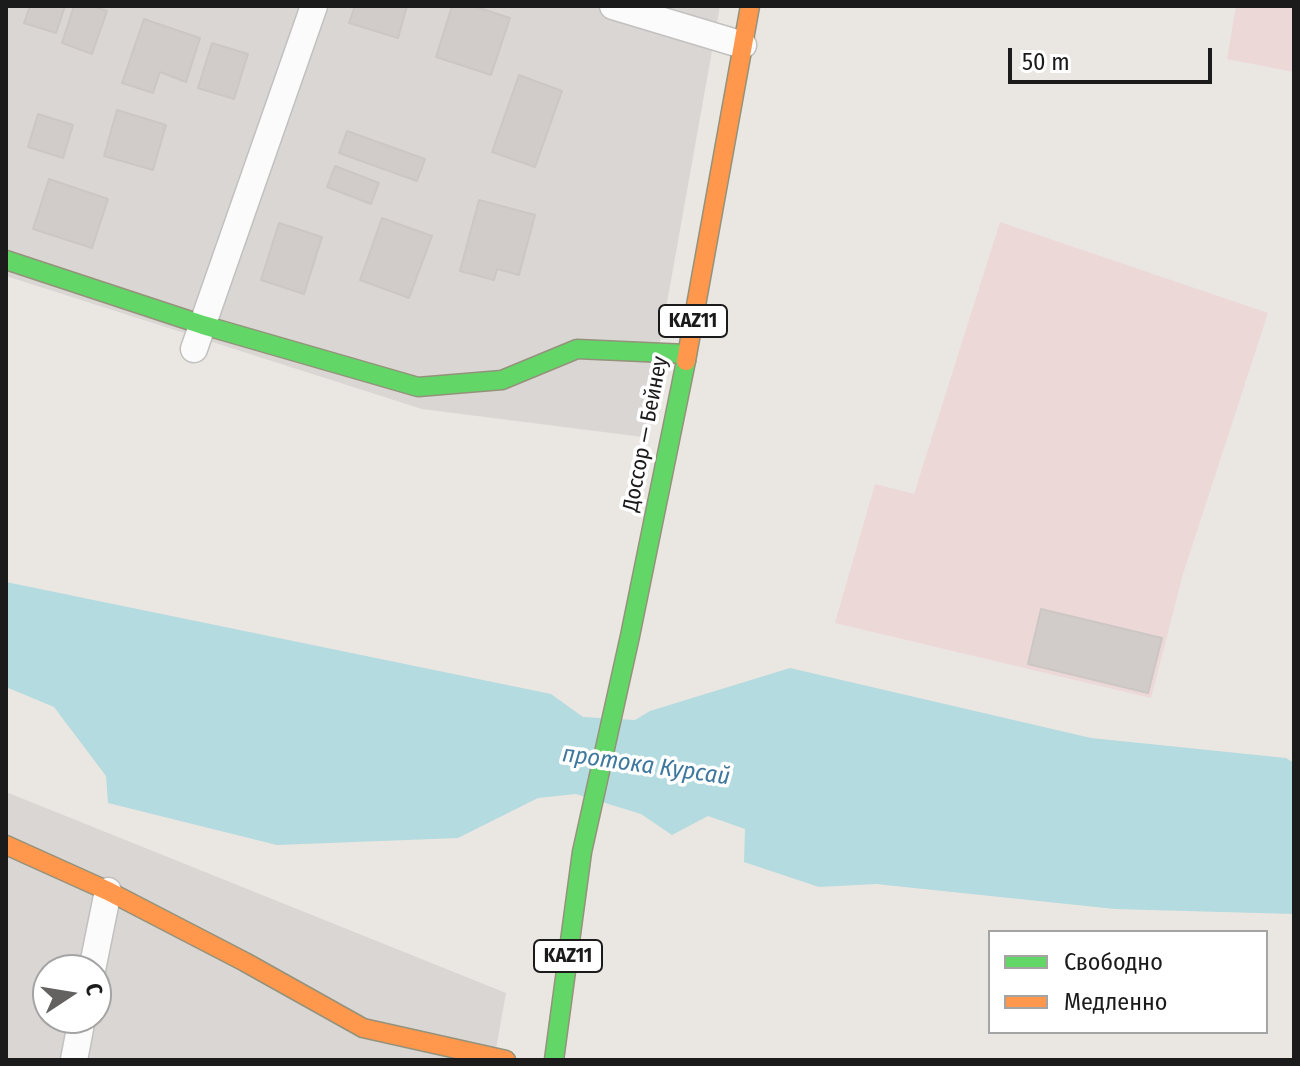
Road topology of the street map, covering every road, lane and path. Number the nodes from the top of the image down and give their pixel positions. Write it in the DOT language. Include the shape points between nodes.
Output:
graph roads {
  1 [pos="314,6"];
  2 [pos="613,6"];
  3 [pos="750,6"];
  4 [pos="743,45"];
  5 [pos="6,260"];
  6 [pos="198,337"];
  7 [pos="687,354"];
  8 [pos="6,845"];
  9 [pos="108,891"];
  10 [pos="95,954"];
  11 [pos="79,1034"];
  12 [pos="74,1060"];
  13 [pos="506,1060"];
  14 [pos="554,1060"];
  1 -- 6 [label="street"];
  2 -- 4 [label="street"];
  3 -- 4 [label="main road, Доссор — Бейнеу / KAZ11"];
  4 -- 7 [label="main road, Доссор — Бейнеу / KAZ11"];
  5 -- 6 [label="main road"];
  6 -- 7 [label="main road" via="418,387 502,380 577,349"];
  7 -- 14 [label="main road, Доссор — Бейнеу / KAZ11" via="582,852"];
  8 -- 9 [label="main road"];
  9 -- 10 [label="street"];
  9 -- 13 [label="main road" via="363,1028"];
  11 -- 12 [label="street"];
}
